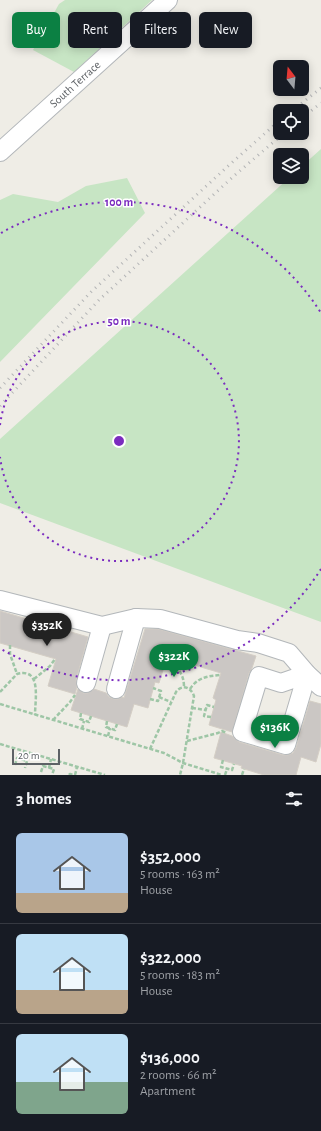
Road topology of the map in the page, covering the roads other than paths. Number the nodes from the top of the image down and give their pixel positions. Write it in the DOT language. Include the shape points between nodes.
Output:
graph roads {
  1 [pos="168,0"];
  2 [pos="0,152"];
  3 [pos="0,600"];
  4 [pos="136,618"];
  5 [pos="102,626"];
  6 [pos="307,674"];
  7 [pos="86,683"];
  8 [pos="321,688"];
  9 [pos="116,689"];
  1 -- 2 [label="street, South Terrace"];
  3 -- 5 [label="street"];
  4 -- 5 [label="street"];
  4 -- 6 [label="street" via="160,619 289,653"];
  4 -- 9 [label="street"];
  5 -- 7 [label="street"];
  6 -- 6 [label="street" via="286,745 242,732 259,676 281,683"];
  6 -- 8 [label="street"];
}
